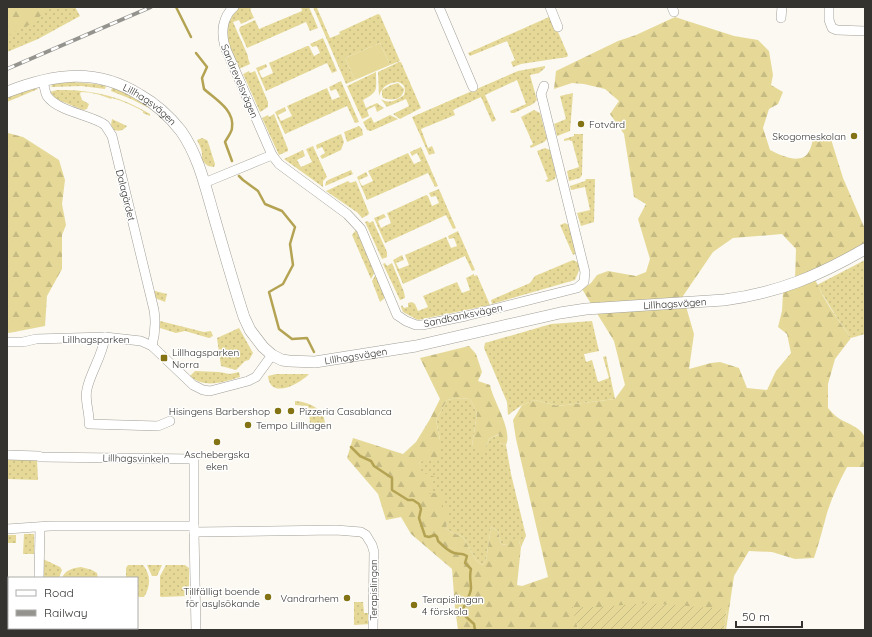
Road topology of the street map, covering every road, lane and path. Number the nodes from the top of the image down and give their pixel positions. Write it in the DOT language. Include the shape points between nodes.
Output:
graph roads {
  1 [pos="234,7"];
  2 [pos="439,7"];
  3 [pos="550,7"];
  4 [pos="782,7"];
  5 [pos="829,7"];
  6 [pos="781,18"];
  7 [pos="558,27"];
  8 [pos="865,30"];
  9 [pos="43,80"];
  10 [pos="544,86"];
  11 [pos="473,87"];
  12 [pos="7,92"];
  13 [pos="272,155"];
  14 [pos="204,183"];
  15 [pos="865,249"];
  16 [pos="105,338"];
  17 [pos="7,342"];
  18 [pos="152,346"];
  19 [pos="272,355"];
  20 [pos="170,421"];
  21 [pos="7,455"];
  22 [pos="7,528"];
  23 [pos="40,528"];
  24 [pos="194,529"];
  25 [pos="39,577"];
  26 [pos="196,630"];
  27 [pos="373,630"];
  1 -- 13 [label="street, Sandrevelsvägen" via="224,22 222,33 225,46"];
  2 -- 11 [label="street"];
  3 -- 7 [label="street"];
  4 -- 6 [label="street"];
  5 -- 8 [label="street" via="832,28"];
  9 -- 12 [label="street, Lillhagsvägen"];
  9 -- 14 [label="street, Lillhagsvägen" via="70,76 103,79 129,88 151,102 181,132 197,162"];
  9 -- 18 [label="street, Dalagärdet" via="47,95 52,101 102,123 112,136 154,310 155,329"];
  10 -- 13 [label="street, Sandbanksvägen" via="541,94 585,272 584,282 577,288 422,325 406,321 397,315 361,229 347,214 280,164"];
  13 -- 14 [label="street"];
  14 -- 19 [label="street, Lillhagsvägen" via="244,317 250,330"];
  15 -- 19 [label="street, Lillhagsvägen" via="815,276 746,297 586,309 416,346 322,361 289,361"];
  16 -- 17 [label="street, Lillhagsparken"];
  16 -- 18 [label="street, Lillhagsparken" via="134,339"];
  16 -- 20 [label="street" via="87,388 89,424 158,426"];
  18 -- 19 [label="street, Lillhagsparken" via="193,386 210,391 256,377"];
  21 -- 24 [label="street, Lillhagsvinkeln" via="194,459"];
  22 -- 23 [label="street"];
  23 -- 24 [label="street" via="50,526"];
  23 -- 25 [label="street"];
  24 -- 26 [label="street"];
  24 -- 27 [label="street, Terapislingan" via="361,532 366,535 374,552"];
}
